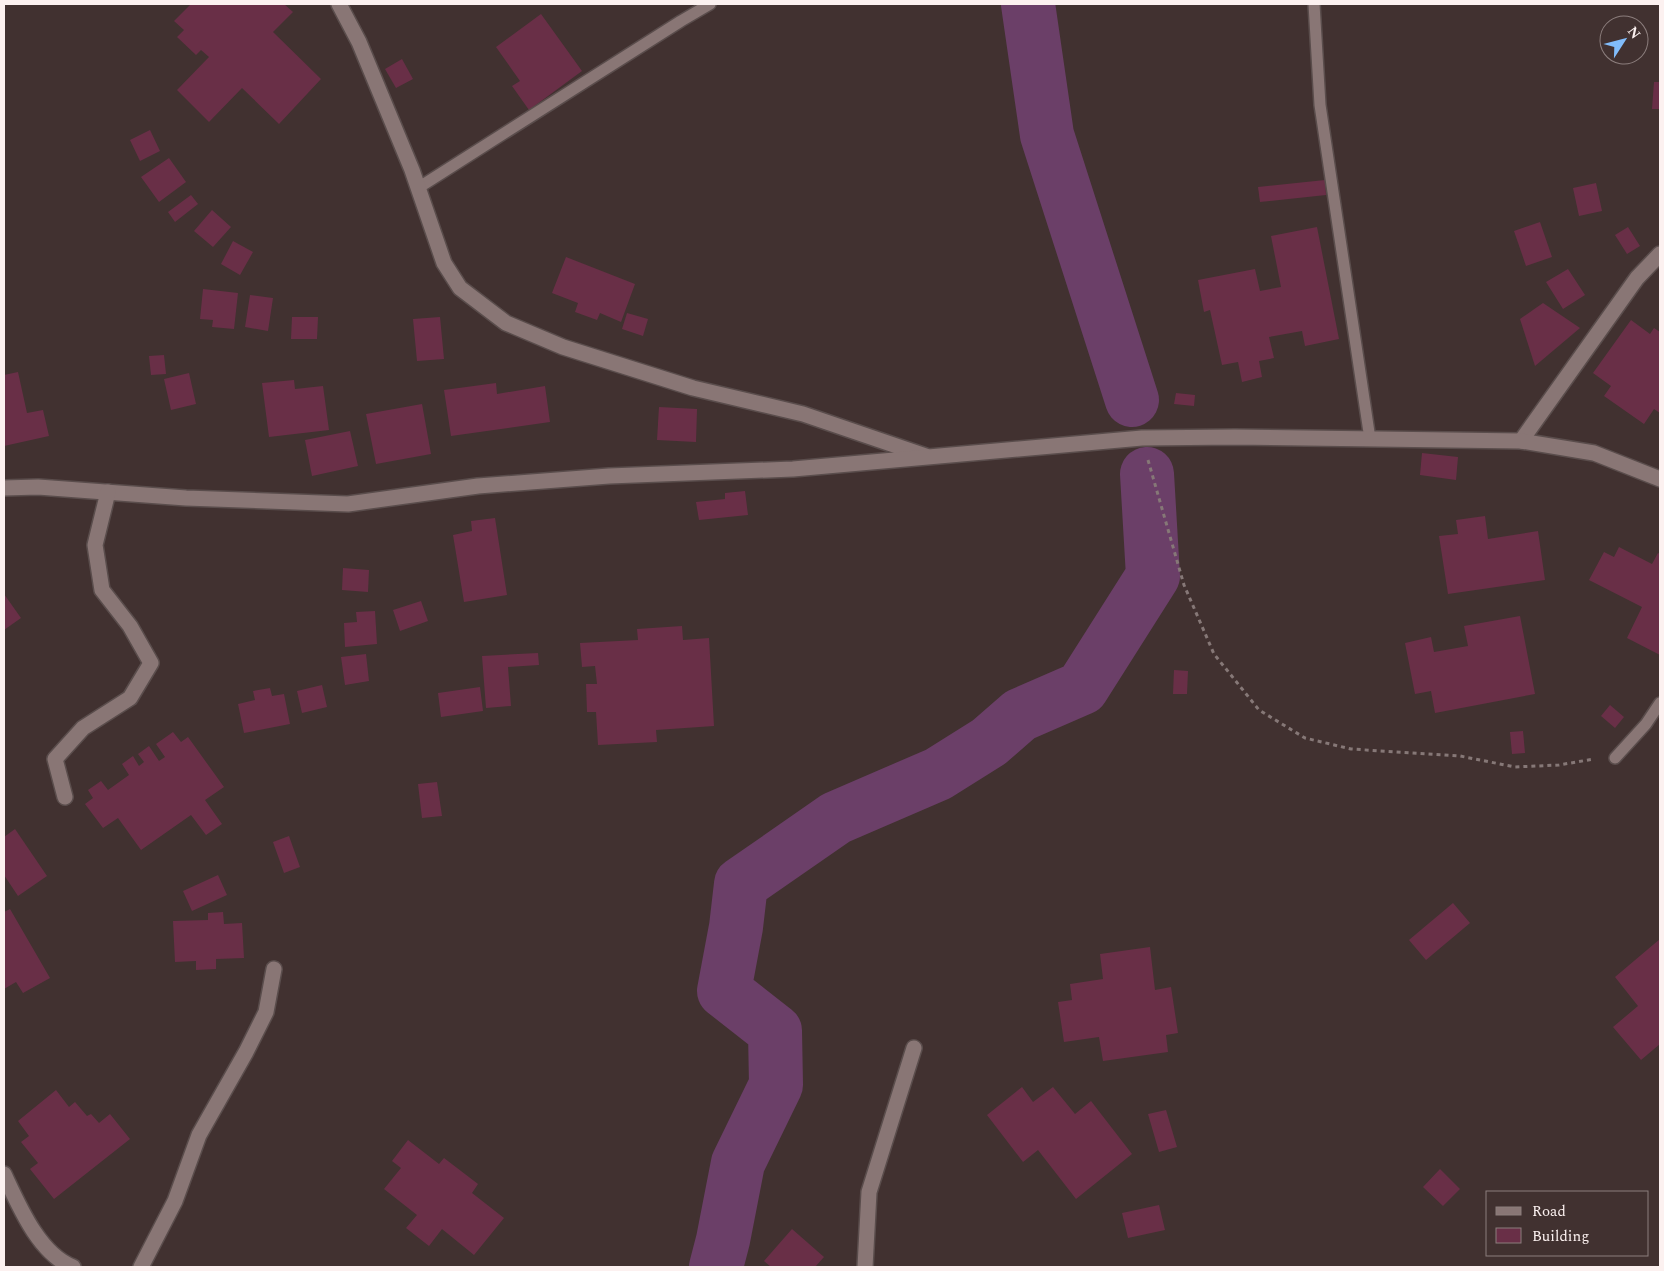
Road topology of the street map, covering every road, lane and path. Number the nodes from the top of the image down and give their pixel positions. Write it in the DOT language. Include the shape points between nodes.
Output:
graph roads {
  1 [pos="339,4"];
  2 [pos="710,4"];
  3 [pos="1314,4"];
  4 [pos="418,188"];
  5 [pos="1660,254"];
  6 [pos="1142,438"];
  7 [pos="1370,439"];
  8 [pos="1521,441"];
  9 [pos="932,458"];
  10 [pos="1660,479"];
  11 [pos="4,488"];
  12 [pos="108,492"];
  13 [pos="1660,703"];
  14 [pos="1615,758"];
  15 [pos="65,796"];
  16 [pos="274,969"];
  17 [pos="914,1048"];
  18 [pos="4,1174"];
  19 [pos="73,1267"];
  20 [pos="141,1267"];
  21 [pos="865,1267"];
  1 -- 4 [label="street" via="359,42"];
  2 -- 4 [label="lane"];
  3 -- 7 [label="lane" via="1320,105"];
  4 -- 9 [label="street" via="444,263 460,288 506,323 563,347 693,388 802,414"];
  5 -- 8 [label="street" via="1637,278"];
  6 -- 7 [label="street"];
  6 -- 9 [label="street"];
  6 -- 14 [label="path" via="1184,585 1214,654 1259,710 1306,738 1352,749 1460,756 1515,767"];
  7 -- 8 [label="street"];
  8 -- 10 [label="street" via="1594,453"];
  9 -- 12 [label="street" via="478,486 348,504"];
  11 -- 12 [label="street" via="38,486"];
  12 -- 15 [label="street" via="95,545 102,590 130,626 151,663 130,698 83,728 55,759"];
  13 -- 14 [label="lane"];
  16 -- 20 [label="street" via="266,1012 199,1135 176,1201"];
  17 -- 21 [label="street" via="869,1192"];
  18 -- 19 [label="street" via="40,1240 61,1262"];
}
